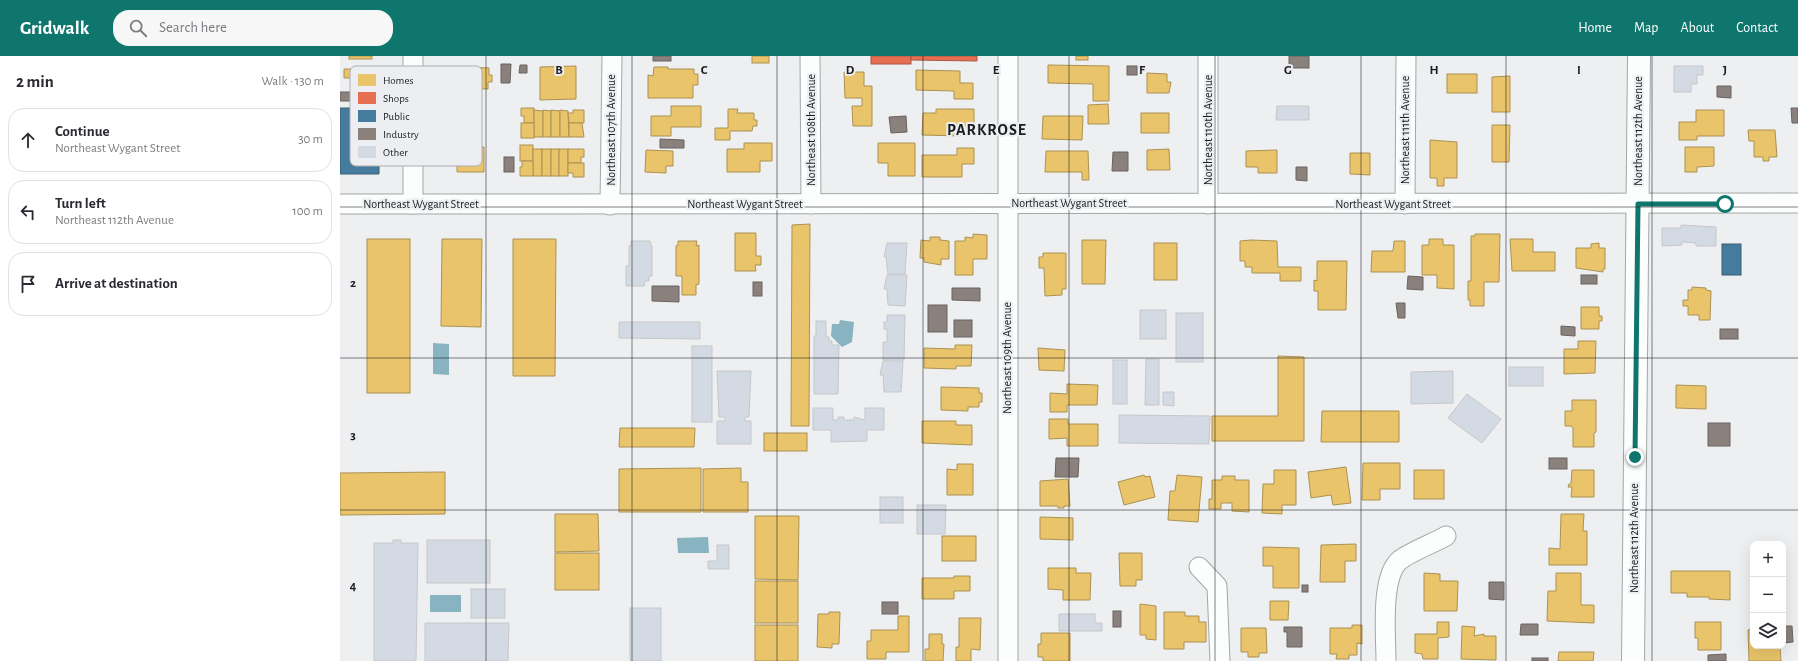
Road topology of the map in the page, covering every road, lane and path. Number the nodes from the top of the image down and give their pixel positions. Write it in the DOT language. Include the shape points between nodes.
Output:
graph roads {
  1 [pos="612,56"];
  2 [pos="810,56"];
  3 [pos="1008,56"];
  4 [pos="1208,56"];
  5 [pos="1406,56"];
  6 [pos="1639,56"];
  7 [pos="413,166"];
  8 [pos="1007,202"];
  9 [pos="1798,203"];
  10 [pos="340,204"];
  11 [pos="413,204"];
  12 [pos="811,204"];
  13 [pos="1208,204"];
  14 [pos="1405,204"];
  15 [pos="1638,204"];
  16 [pos="610,205"];
  17 [pos="1446,536"];
  18 [pos="1199,567"];
  19 [pos="1008,661"];
  20 [pos="1220,661"];
  21 [pos="1386,661"];
  22 [pos="1633,661"];
  1 -- 16 [label="street, Northeast 107th Avenue"];
  2 -- 12 [label="street, Northeast 108th Avenue"];
  3 -- 8 [label="street, Northeast 109th Avenue"];
  4 -- 13 [label="street, Northeast 110th Avenue"];
  5 -- 14 [label="street, Northeast 111th Avenue"];
  6 -- 15 [label="street, Northeast 112th Avenue"];
  7 -- 11 [label="street"];
  8 -- 12 [label="street, Northeast Wygant Street"];
  8 -- 13 [label="street, Northeast Wygant Street"];
  8 -- 19 [label="street, Northeast 109th Avenue"];
  9 -- 15 [label="street, Northeast Wygant Street"];
  10 -- 11 [label="street, Northeast Wygant Street"];
  11 -- 16 [label="street, Northeast Wygant Street"];
  12 -- 16 [label="street, Northeast Wygant Street"];
  13 -- 14 [label="street, Northeast Wygant Street"];
  14 -- 15 [label="street, Northeast Wygant Street"];
  15 -- 22 [label="street, Northeast 112th Avenue"];
  17 -- 21 [label="street" via="1400,560 1394,567 1387,593"];
  18 -- 20 [label="street" via="1217,586"];
}
